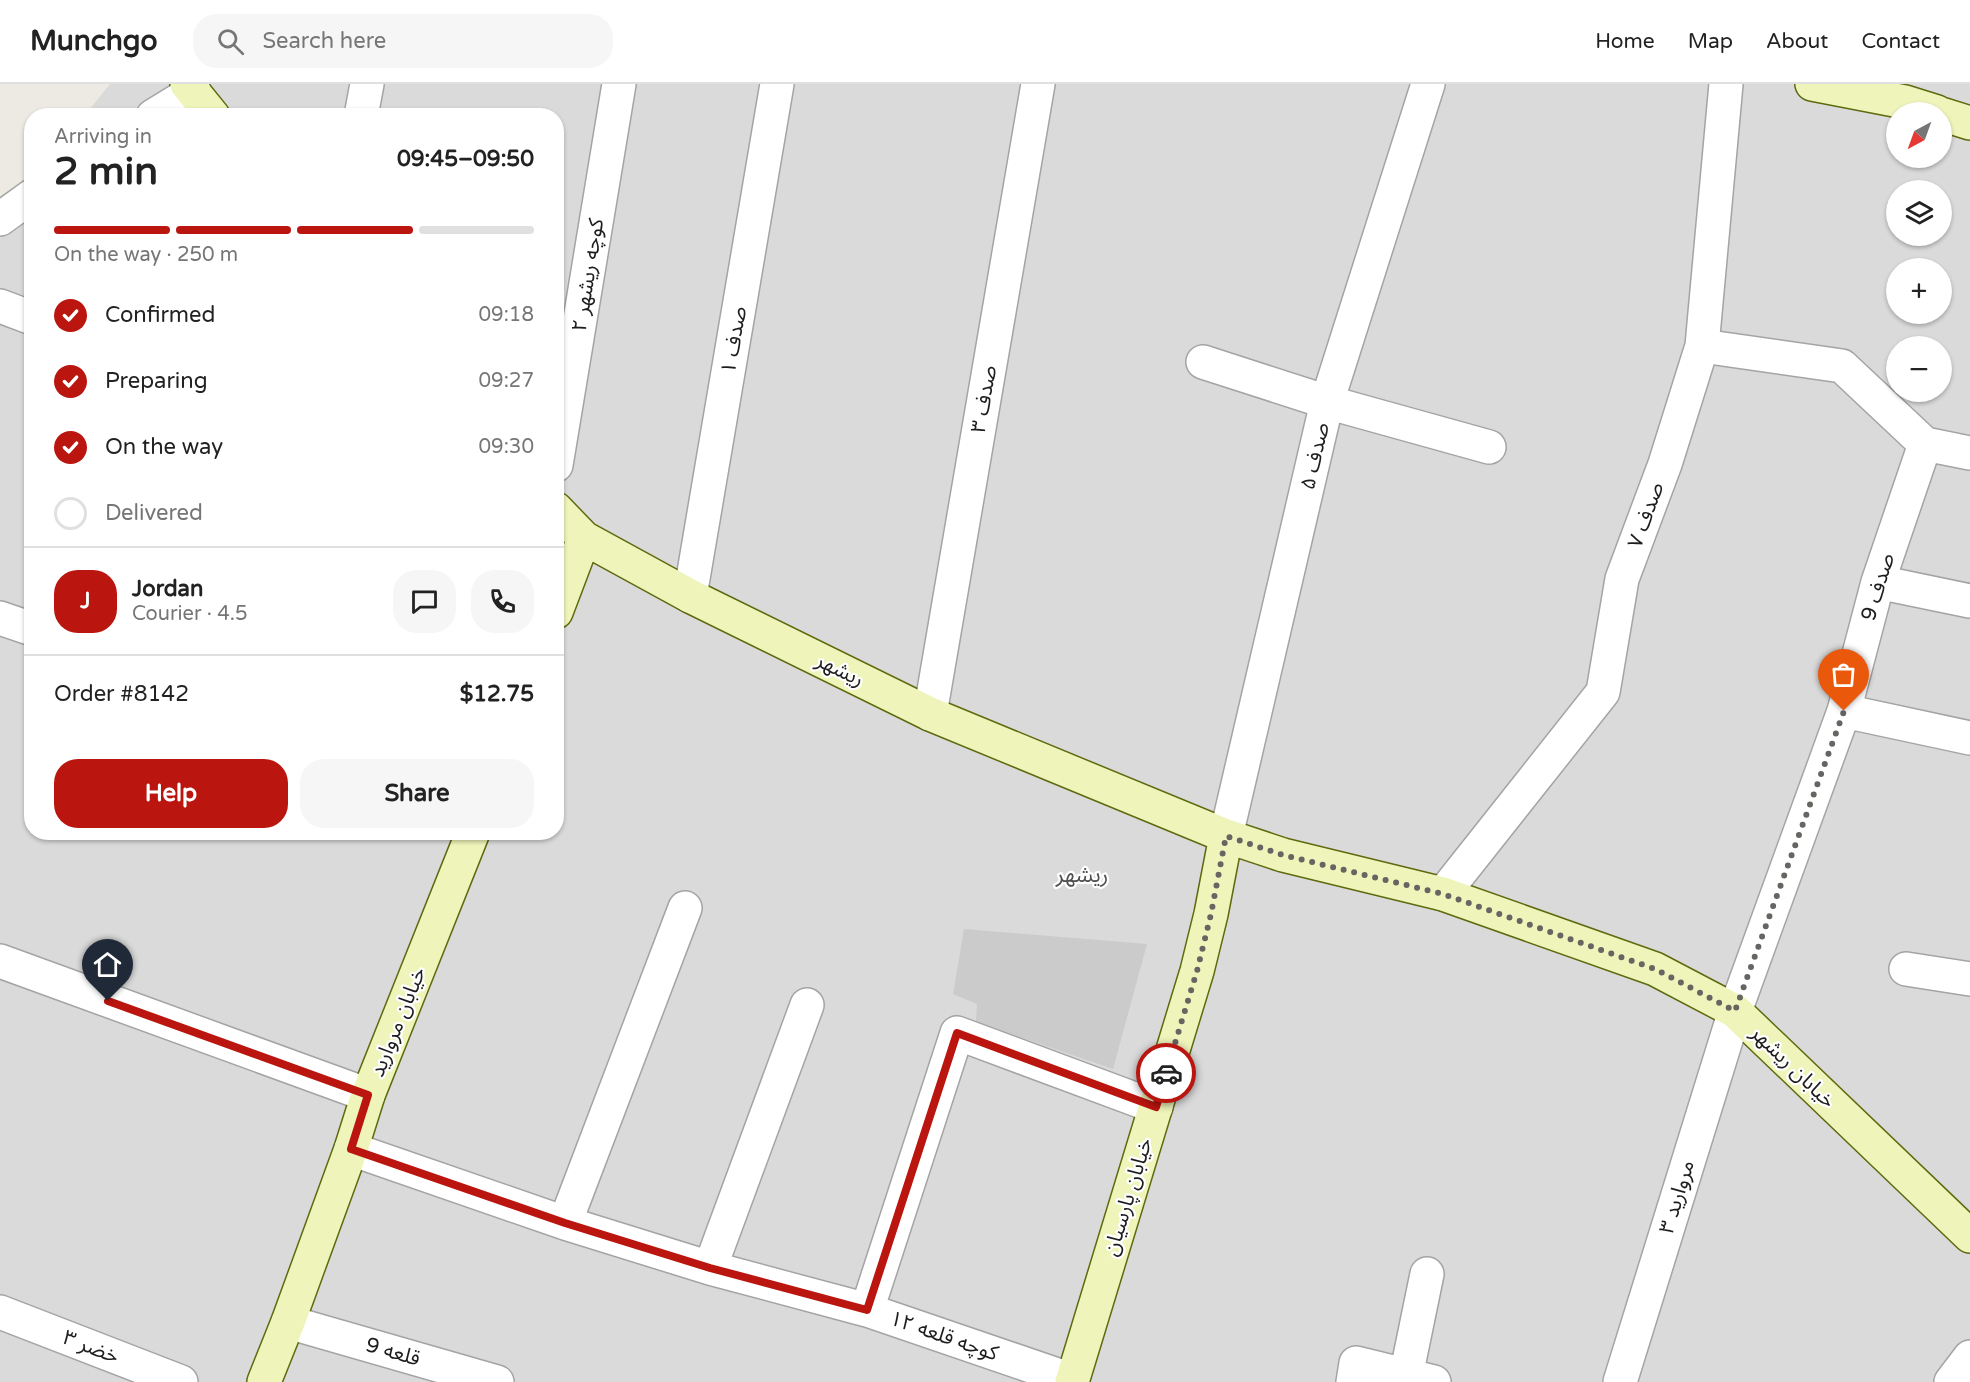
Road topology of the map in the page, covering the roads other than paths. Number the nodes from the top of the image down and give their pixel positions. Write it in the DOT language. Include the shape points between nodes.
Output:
graph roads {
  1 [pos="367,84"];
  2 [pos="619,84"];
  3 [pos="777,84"];
  4 [pos="1038,84"];
  5 [pos="1428,84"];
  6 [pos="1726,84"];
  7 [pos="1812,84"];
  8 [pos="198,97"];
  9 [pos="1905,102"];
  10 [pos="172,108"];
  11 [pos="362,108"];
  12 [pos="1952,117"];
  13 [pos="1970,123"];
  14 [pos="24,201"];
  15 [pos="0,219"];
  16 [pos="0,306"];
  17 [pos="24,315"];
  18 [pos="1702,346"];
  19 [pos="1203,362"];
  20 [pos="1327,402"];
  21 [pos="564,417"];
  22 [pos="1925,444"];
  23 [pos="1489,447"];
  24 [pos="1970,453"];
  25 [pos="564,517"];
  26 [pos="584,538"];
  27 [pos="1878,582"];
  28 [pos="564,591"];
  29 [pos="690,596"];
  30 [pos="1970,601"];
  31 [pos="0,618"];
  32 [pos="24,626"];
  33 [pos="1844,711"];
  34 [pos="930,714"];
  35 [pos="1970,738"];
  36 [pos="1141,802"];
  37 [pos="1226,836"];
  38 [pos="471,840"];
  39 [pos="1443,894"];
  40 [pos="684,908"];
  41 [pos="0,962"];
  42 [pos="1906,969"];
  43 [pos="1970,979"];
  44 [pos="807,1005"];
  45 [pos="1735,1011"];
  46 [pos="368,1095"];
  47 [pos="1156,1107"];
  48 [pos="351,1149"];
  49 [pos="565,1223"];
  50 [pos="1970,1236"];
  51 [pos="710,1268"];
  52 [pos="1426,1274"];
  53 [pos="867,1310"];
  54 [pos="0,1312"];
  55 [pos="288,1322"];
  56 [pos="1970,1357"];
  57 [pos="1420,1379"];
  58 [pos="1072,1381"];
  59 [pos="181,1382"];
  60 [pos="264,1382"];
  61 [pos="496,1382"];
  62 [pos="1353,1382"];
  63 [pos="1620,1382"];
  64 [pos="1950,1382"];
  1 -- 11 [label="street"];
  2 -- 21 [label="street, کوچه ریشهر ۲"];
  3 -- 29 [label="street, صدف ۱"];
  4 -- 34 [label="street, صدف ۳"];
  5 -- 20 [label="street, صدف ۵"];
  6 -- 18 [label="street, صدف ۷"];
  7 -- 9 [label="street"];
  8 -- 10 [label="street"];
  12 -- 13 [label="street"];
  14 -- 15 [label="street"];
  16 -- 17 [label="street"];
  18 -- 22 [label="street" via="1842,366"];
  18 -- 39 [label="street, صدف ۷" via="1665,464 1622,579 1603,692"];
  19 -- 20 [label="street"];
  20 -- 23 [label="street"];
  20 -- 37 [label="street, صدف ۵"];
  22 -- 24 [label="street"];
  22 -- 27 [label="street, صدف 9"];
  25 -- 26 [label="street, ریشهر"];
  26 -- 28 [label="street"];
  26 -- 29 [label="street, ریشهر"];
  27 -- 30 [label="street"];
  27 -- 33 [label="street, صدف 9"];
  29 -- 34 [label="street, ریشهر"];
  31 -- 32 [label="street"];
  33 -- 35 [label="street"];
  33 -- 45 [label="street, صدف 9"];
  34 -- 36 [label="street, ریشهر"];
  36 -- 37 [label="street, خیابان ریشهر"];
  37 -- 39 [label="street, خیابان ریشهر" via="1283,855"];
  37 -- 47 [label="street, خیابان پارسیان" via="1197,971"];
  38 -- 46 [label="street, خیابان مروارید"];
  39 -- 45 [label="street, خیابان ریشهر" via="1655,969"];
  40 -- 49 [label="street"];
  41 -- 46 [label="street"];
  42 -- 43 [label="street"];
  44 -- 51 [label="street"];
  45 -- 50 [label="street, خیابان ریشهر"];
  45 -- 63 [label="street, مروارید ۳"];
  46 -- 48 [label="street, خیابان مروارید"];
  47 -- 53 [label="street" via="957,1033"];
  47 -- 58 [label="street, خیابان پارسیان"];
  48 -- 49 [label="street, کوچه قلعه ۱۲"];
  48 -- 55 [label="street, خیابان مروارید"];
  49 -- 51 [label="street, کوچه قلعه ۱۲"];
  51 -- 53 [label="street, کوچه قلعه ۱۲"];
  52 -- 57 [label="street"];
  53 -- 58 [label="street, کوچه قلعه ۱۲"];
  54 -- 59 [label="street, خضر ۳"];
  55 -- 60 [label="street, خیابان مروارید"];
  55 -- 61 [label="street, قلعه 9"];
  56 -- 64 [label="street"];
  57 -- 62 [label="street" via="1356,1363"];
}
